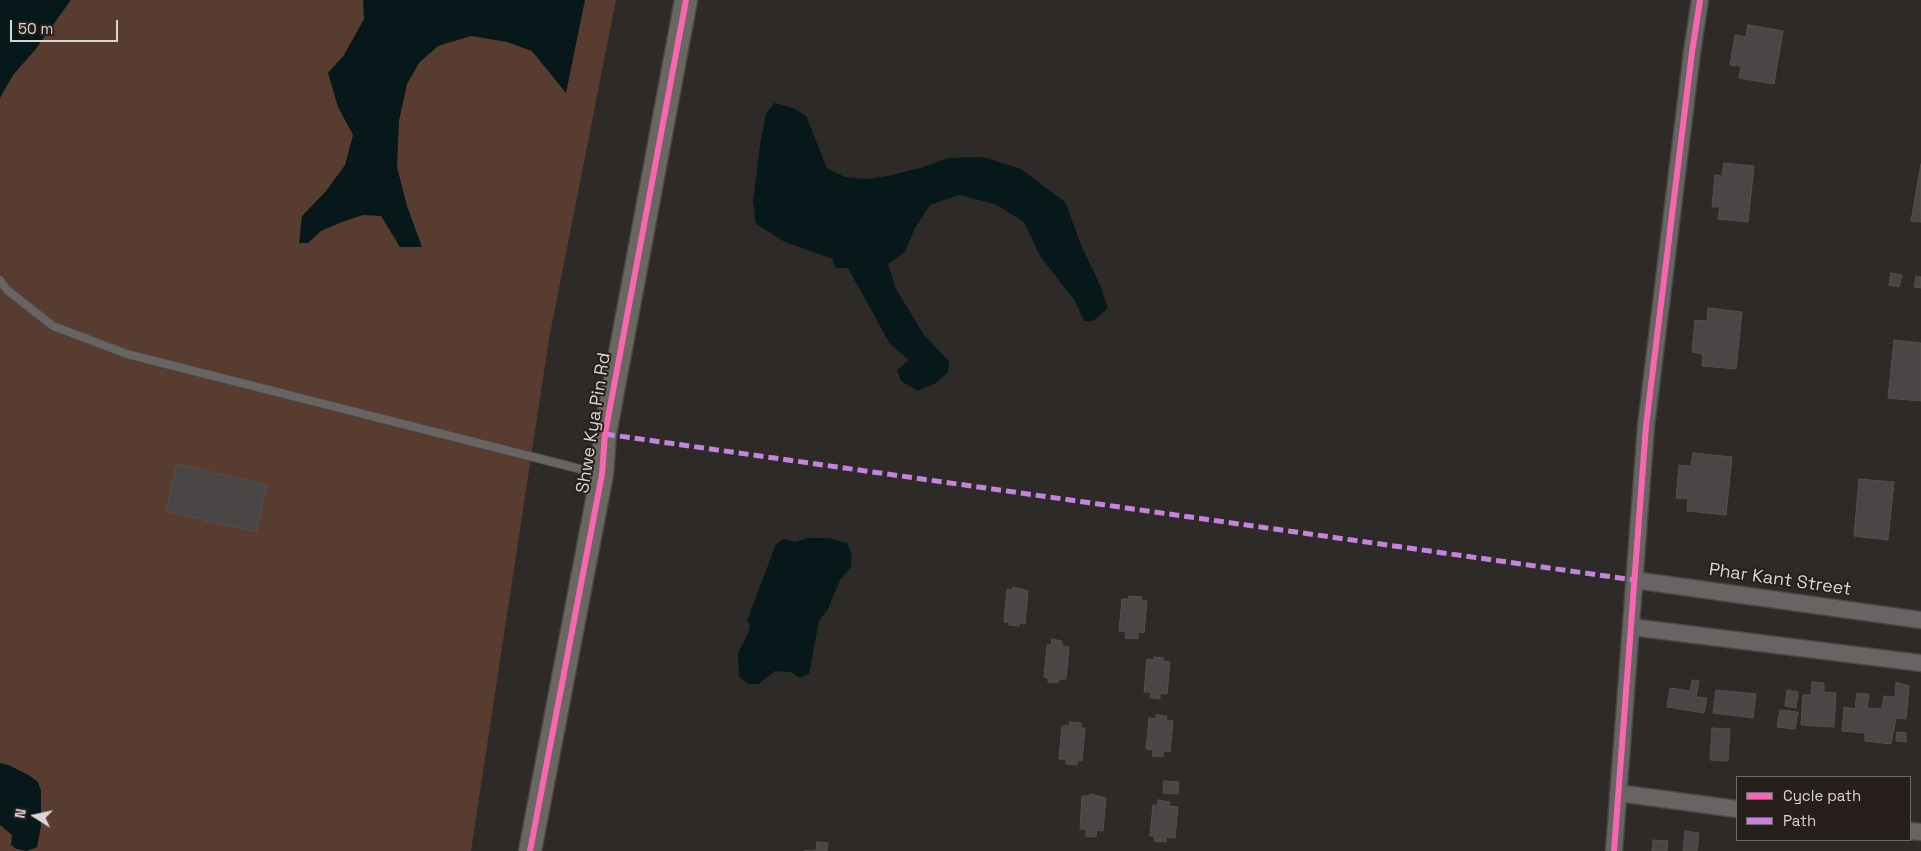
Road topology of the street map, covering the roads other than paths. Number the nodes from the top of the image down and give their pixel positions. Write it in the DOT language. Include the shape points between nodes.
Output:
graph roads {
  1 [pos="686,0"];
  2 [pos="1700,0"];
  3 [pos="0,280"];
  4 [pos="602,474"];
  5 [pos="1634,580"];
  6 [pos="1921,620"];
  7 [pos="1631,627"];
  8 [pos="1921,663"];
  9 [pos="1618,793"];
  10 [pos="1736,808"];
  11 [pos="530,851"];
  12 [pos="1614,851"];
  1 -- 4 [label="street, Shwe Kya Pin Rd" via="605,434"];
  2 -- 5 [label="street" via="1646,426"];
  3 -- 4 [label="lane" via="7,290 52,326 127,354"];
  4 -- 11 [label="street, Shwe Kya Pin Rd"];
  5 -- 6 [label="street, Phar Kant Street"];
  5 -- 7 [label="street"];
  7 -- 8 [label="street"];
  7 -- 9 [label="street"];
  9 -- 10 [label="street"];
  9 -- 12 [label="street"];
}
